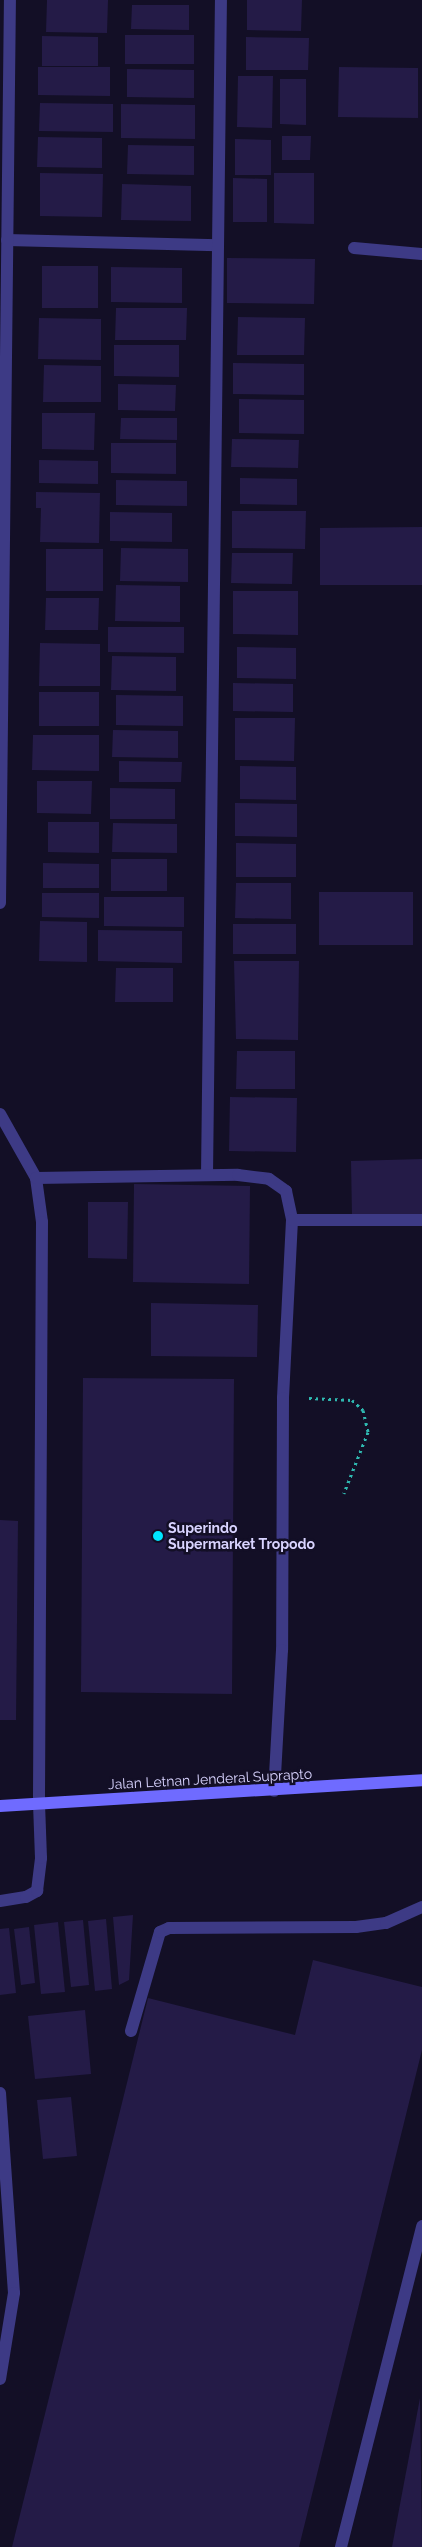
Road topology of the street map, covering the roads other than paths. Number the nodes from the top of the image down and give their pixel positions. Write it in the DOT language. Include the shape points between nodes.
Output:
graph roads {
  1 [pos="10,0"];
  2 [pos="221,0"];
  3 [pos="7,240"];
  4 [pos="218,245"];
  5 [pos="354,248"];
  6 [pos="422,254"];
  7 [pos="3,562"];
  8 [pos="0,903"];
  9 [pos="0,1114"];
  10 [pos="207,1175"];
  11 [pos="36,1178"];
  12 [pos="292,1220"];
  13 [pos="422,1220"];
  14 [pos="422,1780"];
  15 [pos="274,1792"];
  16 [pos="39,1804"];
  17 [pos="0,1806"];
  18 [pos="0,1901"];
  19 [pos="422,1908"];
  20 [pos="131,2031"];
  21 [pos="0,2093"];
  22 [pos="422,2226"];
  23 [pos="0,2378"];
  24 [pos="341,2547"];
  1 -- 3 [label="street"];
  2 -- 4 [label="street"];
  3 -- 4 [label="street"];
  3 -- 7 [label="street"];
  4 -- 10 [label="street"];
  5 -- 6 [label="street"];
  7 -- 8 [label="street"];
  9 -- 11 [label="street"];
  10 -- 11 [label="street"];
  10 -- 12 [label="street" via="275,1180 286,1191"];
  11 -- 16 [label="street" via="42,1222"];
  12 -- 13 [label="street"];
  12 -- 15 [label="street" via="283,1398 282,1650"];
  14 -- 15 [label="main road, Jalan Letnan Jenderal Suprapto"];
  15 -- 16 [label="main road, Jalan Letnan Jenderal Suprapto"];
  16 -- 17 [label="main road, Jalan Letnan Jenderal Suprapto"];
  16 -- 18 [label="street" via="41,1858 37,1891 26,1898"];
  19 -- 20 [label="street" via="386,1923 356,1927 169,1928 160,1932 156,1940"];
  21 -- 23 [label="street" via="14,2293"];
  22 -- 24 [label="street"];
}
